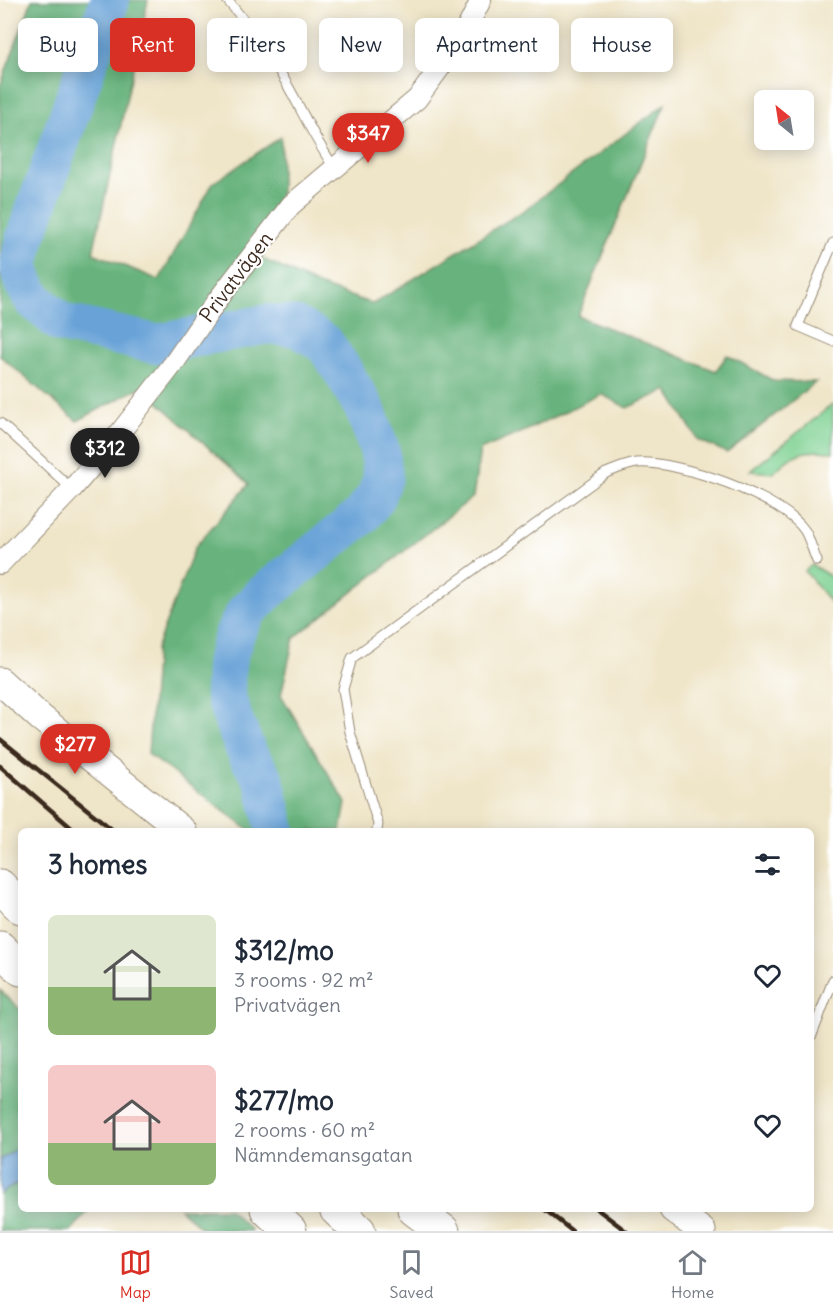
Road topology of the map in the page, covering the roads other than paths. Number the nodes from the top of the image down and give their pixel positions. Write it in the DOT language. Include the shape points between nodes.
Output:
graph roads {
  1 [pos="227,0"];
  2 [pos="481,0"];
  3 [pos="334,167"];
  4 [pos="833,243"];
  5 [pos="833,341"];
  6 [pos="0,423"];
  7 [pos="72,489"];
  8 [pos="817,561"];
  9 [pos="0,564"];
  10 [pos="0,681"];
  11 [pos="179,828"];
  12 [pos="377,828"];
  13 [pos="0,948"];
  14 [pos="18,966"];
  15 [pos="833,980"];
  16 [pos="814,1030"];
  17 [pos="270,1212"];
  18 [pos="339,1212"];
  19 [pos="418,1212"];
  20 [pos="677,1212"];
  21 [pos="290,1231"];
  22 [pos="359,1231"];
  23 [pos="443,1231"];
  24 [pos="702,1231"];
  1 -- 3 [label="lane" via="284,78"];
  2 -- 3 [label="street, Privatvägen" via="450,54 417,99"];
  3 -- 7 [label="street, Privatvägen" via="291,205 174,363"];
  4 -- 5 [label="lane" via="798,326"];
  6 -- 7 [label="lane"];
  7 -- 9 [label="street, Privatvägen"];
  8 -- 12 [label="lane" via="805,531 784,510 727,482 674,467 636,463 606,473 352,658 343,689 350,732"];
  10 -- 11 [label="street"];
  13 -- 14 [label="highway"];
  15 -- 16 [label="lane"];
  17 -- 21 [label="highway"];
  18 -- 22 [label="highway"];
  19 -- 23 [label="highway"];
  20 -- 24 [label="street"];
}
